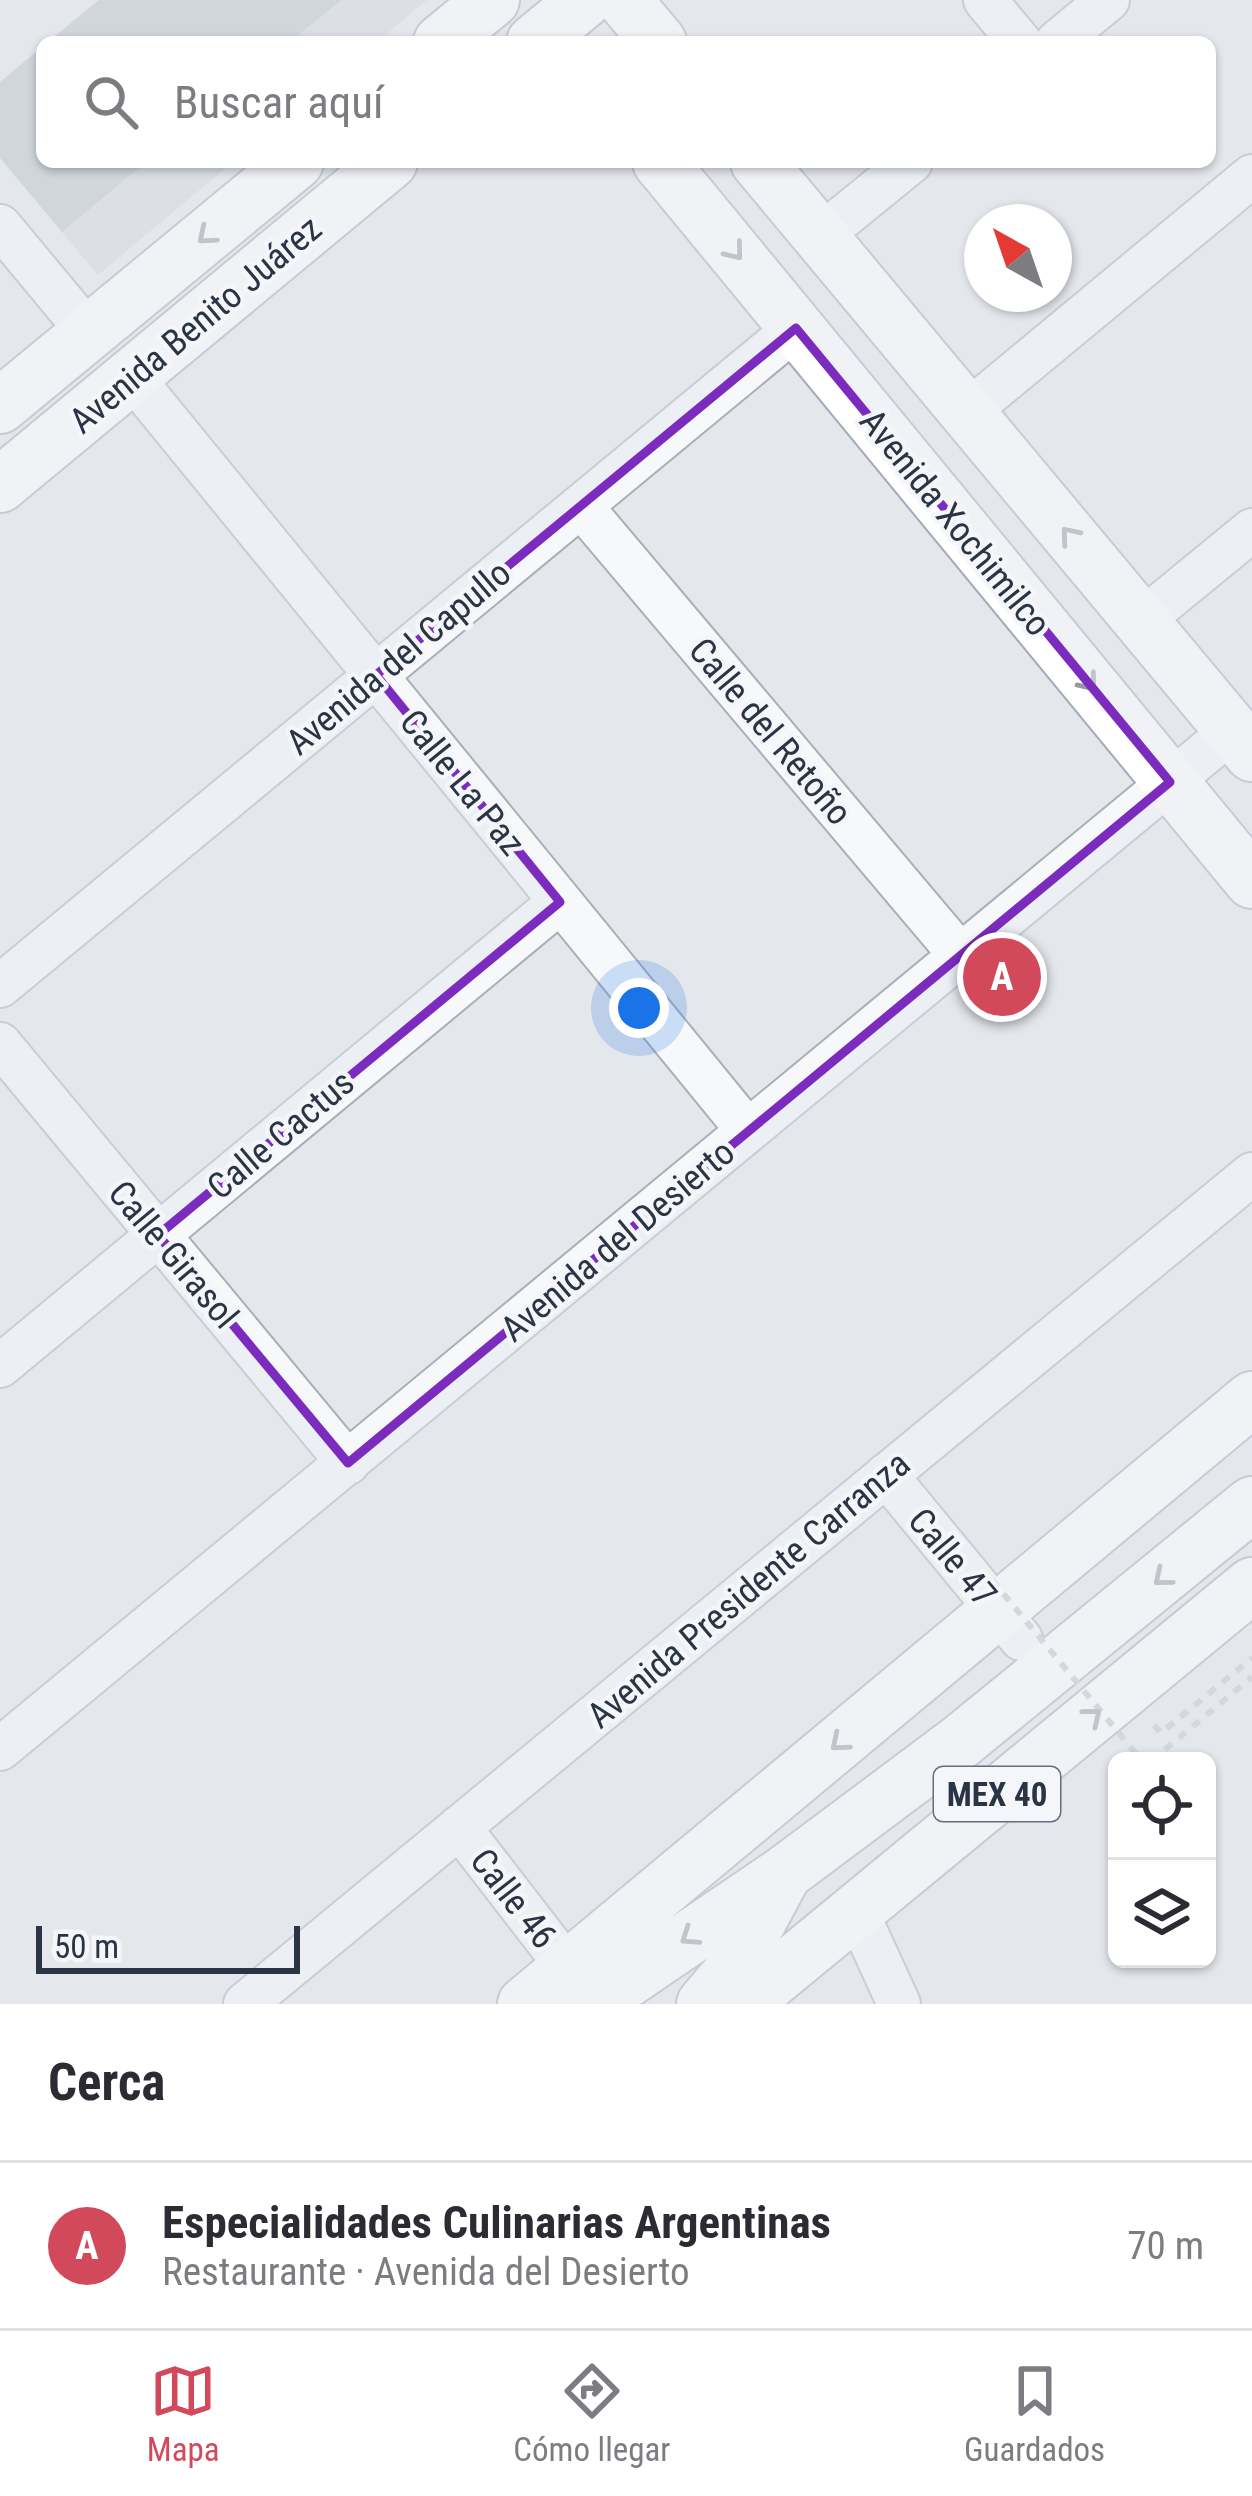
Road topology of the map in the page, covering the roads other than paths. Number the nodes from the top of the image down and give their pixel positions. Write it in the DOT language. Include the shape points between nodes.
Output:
graph roads {
  1 [pos="492,0"];
  2 [pos="624,0"];
  3 [pos="985,0"];
  4 [pos="1108,0"];
  5 [pos="448,36"];
  6 [pos="654,36"];
  7 [pos="1015,36"];
  8 [pos="1064,36"];
  9 [pos="289,168"];
  10 [pos="383,168"];
  11 [pos="665,168"];
  12 [pos="763,168"];
  13 [pos="903,168"];
  14 [pos="1252,176"];
  15 [pos="0,226"];
  16 [pos="820,236"];
  17 [pos="796,328"];
  18 [pos="89,333"];
  19 [pos="132,377"];
  20 [pos="0,406"];
  21 [pos="967,412"];
  22 [pos="0,485"];
  23 [pos="581,506"];
  24 [pos="1252,530"];
  25 [pos="1141,621"];
  26 [pos="376,675"];
  27 [pos="1242,742"];
  28 [pos="1170,782"];
  29 [pos="1252,881"];
  30 [pos="560,902"];
  31 [pos="961,956"];
  32 [pos="0,986"];
  33 [pos="0,1044"];
  34 [pos="748,1131"];
  35 [pos="1252,1174"];
  36 [pos="158,1235"];
  37 [pos="0,1366"];
  38 [pos="1252,1400"];
  39 [pos="1252,1442"];
  40 [pos="348,1463"];
  41 [pos="886,1475"];
  42 [pos="1252,1504"];
  43 [pos="1252,1585"];
  44 [pos="1003,1610"];
  45 [pos="0,1749"];
  46 [pos="459,1827"];
  47 [pos="785,1872"];
  48 [pos="856,1910"];
  49 [pos="580,1986"];
  50 [pos="245,2004"];
  51 [pos="525,2004"];
  52 [pos="704,2004"];
  53 [pos="743,2004"];
  54 [pos="899,2004"];
  1 -- 5 [label="main road"];
  2 -- 6 [label="main road"];
  3 -- 7 [label="street"];
  4 -- 8 [label="street"];
  9 -- 18 [label="main road, Avenida Benito Juárez, one-way"];
  10 -- 19 [label="main road, Avenida Benito Juárez"];
  11 -- 17 [label="main road, Avenida Xochimilco, one-way"];
  12 -- 16 [label="main road"];
  13 -- 16 [label="street"];
  14 -- 21 [label="street"];
  15 -- 18 [label="street"];
  16 -- 21 [label="main road"];
  17 -- 23 [label="street, Avenida del Capullo"];
  17 -- 28 [label="main road, Avenida Xochimilco, one-way"];
  18 -- 20 [label="main road, Avenida Benito Juárez"];
  19 -- 22 [label="main road, Avenida Benito Juárez"];
  19 -- 26 [label="street, Calle La Paz"];
  25 -- 21 [label="main road, one-way"];
  23 -- 26 [label="street, Avenida del Capullo"];
  23 -- 31 [label="street, Calle del Retoño"];
  24 -- 25 [label="street"];
  25 -- 27 [label="main road"];
  26 -- 30 [label="street, Calle La Paz"];
  26 -- 32 [label="street, Avenida del Capullo"];
  27 -- 28 [label="street, Avenida del Desierto"];
  28 -- 29 [label="main road, Avenida Xochimilco"];
  28 -- 31 [label="street, Avenida del Desierto"];
  30 -- 34 [label="street, Calle La Paz"];
  30 -- 36 [label="street, Calle Cactus"];
  31 -- 34 [label="street, Avenida del Desierto"];
  33 -- 36 [label="street, Calle Girasol"];
  34 -- 40 [label="street, Avenida del Desierto"];
  35 -- 41 [label="street, Avenida Presidente Carranza"];
  36 -- 37 [label="street, Calle Cactus"];
  36 -- 40 [label="street, Calle Girasol"];
  38 -- 44 [label="main road"];
  39 -- 44 [label="main road"];
  40 -- 45 [label="street, Avenida del Desierto"];
  41 -- 44 [label="street, Calle 47"];
  41 -- 46 [label="street, Avenida Presidente Carranza"];
  42 -- 47 [label="main road, MEX 40, one-way" via="960,1742"];
  48 -- 43 [label="main road, MEX 40, one-way"];
  44 -- 47 [label="main road" via="818,1821"];
  44 -- 49 [label="main road, one-way"];
  46 -- 49 [label="street, Calle 46"];
  46 -- 50 [label="street, Avenida Presidente Carranza"];
  47 -- 49 [label="main road, MEX 40, one-way"];
  47 -- 52 [label="main road" via="732,1971"];
  48 -- 53 [label="main road, MEX 40"];
  48 -- 54 [label="street"];
  49 -- 51 [label="main road"];
}
